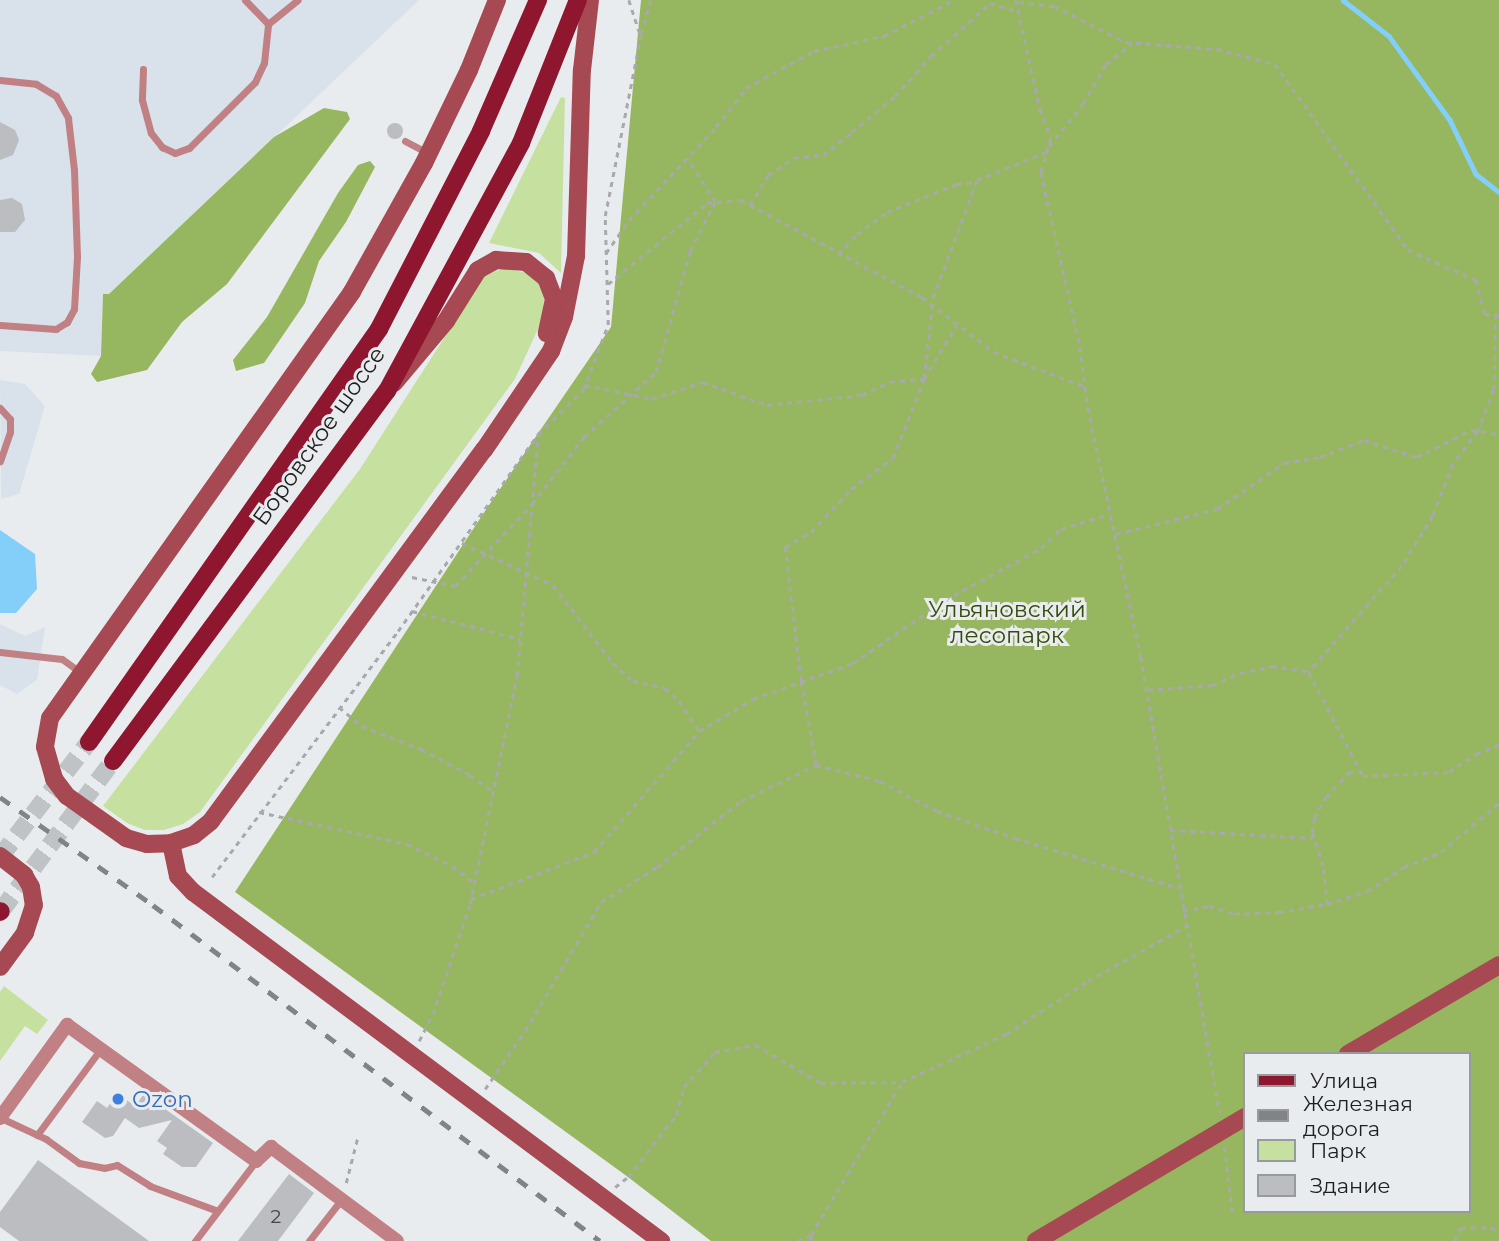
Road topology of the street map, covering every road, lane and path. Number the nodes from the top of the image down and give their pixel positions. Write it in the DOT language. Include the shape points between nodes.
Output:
graph roads {
  1 [pos="245,0"];
  2 [pos="298,0"];
  3 [pos="497,0"];
  4 [pos="538,0"];
  5 [pos="578,0"];
  6 [pos="590,0"];
  7 [pos="629,0"];
  8 [pos="954,0"];
  9 [pos="1017,1"];
  10 [pos="1020,12"];
  11 [pos="268,24"];
  12 [pos="641,34"];
  13 [pos="1132,43"];
  14 [pos="143,69"];
  15 [pos="0,80"];
  16 [pos="405,141"];
  17 [pos="1047,150"];
  18 [pos="429,153"];
  19 [pos="688,159"];
  20 [pos="976,182"];
  21 [pos="715,202"];
  22 [pos="750,205"];
  23 [pos="606,253"];
  24 [pos="838,254"];
  25 [pos="607,285"];
  26 [pos="1497,315"];
  27 [pos="0,325"];
  28 [pos="957,325"];
  29 [pos="923,379"];
  30 [pos="531,382"];
  31 [pos="585,385"];
  32 [pos="1086,387"];
  33 [pos="387,391"];
  34 [pos="629,395"];
  35 [pos="0,408"];
  36 [pos="1478,431"];
  37 [pos="538,434"];
  38 [pos="1499,434"];
  39 [pos="0,461"];
  40 [pos="532,504"];
  41 [pos="1111,513"];
  42 [pos="1115,534"];
  43 [pos="462,543"];
  44 [pos="485,554"];
  45 [pos="526,573"];
  46 [pos="410,577"];
  47 [pos="412,611"];
  48 [pos="520,639"];
  49 [pos="0,652"];
  50 [pos="80,672"];
  51 [pos="1309,672"];
  52 [pos="801,681"];
  53 [pos="1147,690"];
  54 [pos="339,707"];
  55 [pos="699,731"];
  56 [pos="89,742"];
  57 [pos="1499,745"];
  58 [pos="113,761"];
  59 [pos="816,765"];
  60 [pos="1359,770"];
  61 [pos="494,792"];
  62 [pos="1499,803"];
  63 [pos="259,812"];
  64 [pos="1170,830"];
  65 [pos="1313,838"];
  66 [pos="171,843"];
  67 [pos="0,856"];
  68 [pos="474,883"];
  69 [pos="1180,888"];
  70 [pos="471,899"];
  71 [pos="1327,904"];
  72 [pos="1183,911"];
  73 [pos="1186,926"];
  74 [pos="1499,965"];
  75 [pos="0,967"];
  76 [pos="100,1050"];
  77 [pos="1351,1052"];
  78 [pos="411,1056"];
  79 [pos="902,1082"];
  80 [pos="475,1104"];
  81 [pos="0,1118"];
  82 [pos="1244,1118"];
  83 [pos="1223,1130"];
  84 [pos="37,1135"];
  85 [pos="358,1136"];
  86 [pos="256,1161"];
  87 [pos="601,1197"];
  88 [pos="341,1199"];
  89 [pos="218,1211"];
  90 [pos="1233,1217"];
  91 [pos="1499,1232"];
  92 [pos="811,1235"];
  93 [pos="195,1241"];
  94 [pos="309,1241"];
  95 [pos="397,1241"];
  96 [pos="661,1241"];
  97 [pos="797,1241"];
  98 [pos="811,1241"];
  99 [pos="1036,1241"];
  100 [pos="1454,1241"];
  1 -- 11 [label="lane"];
  2 -- 11 [label="lane"];
  3 -- 18 [label="street"];
  4 -- 56 [label="main road, Боровское шоссе" via="481,131 379,329"];
  5 -- 33 [label="main road, Боровское шоссе" via="521,143"];
  6 -- 30 [label="street" via="582,70 572,282 555,342"];
  7 -- 12 [label="path"];
  8 -- 19 [label="path" via="884,36 814,51 746,88"];
  9 -- 10 [label="path"];
  9 -- 13 [label="path" via="1054,6"];
  10 -- 17 [label="path" via="1040,109 1051,138"];
  10 -- 22 [label="path" via="990,3 852,132 822,155 794,158 768,175"];
  11 -- 14 [label="lane" via="264,63 255,82 189,148 175,153 162,147 151,133 142,100"];
  13 -- 17 [label="path" via="1106,64 1083,104"];
  13 -- 26 [label="path" via="1217,49 1275,64 1408,250 1476,280 1485,314"];
  15 -- 27 [label="lane" via="36,84 56,96 68,118 77,257 74,309 67,321 56,329"];
  16 -- 18 [label="lane"];
  17 -- 20 [label="path"];
  17 -- 32 [label="path" via="1041,172"];
  18 -- 50 [label="street" via="320,341"];
  19 -- 21 [label="path"];
  19 -- 23 [label="path" via="629,220"];
  20 -- 24 [label="path" via="957,184 887,212"];
  20 -- 29 [label="path" via="933,298"];
  21 -- 22 [label="path" via="741,200"];
  21 -- 25 [label="path"];
  21 -- 34 [label="path" via="690,251 656,372"];
  22 -- 24 [label="path"];
  24 -- 28 [label="path" via="922,297"];
  26 -- 36 [label="path" via="1494,390"];
  28 -- 29 [label="path"];
  28 -- 32 [label="path" via="994,352"];
  29 -- 34 [label="path" via="890,382 862,395 767,405 703,382 652,399"];
  29 -- 52 [label="path" via="892,458 850,489 811,532 785,547"];
  30 -- 33 [label="street" via="553,311 553,293 532,264 504,259 478,270 420,356"];
  30 -- 66 [label="street" via="218,813 202,830"];
  31 -- 34 [label="path"];
  32 -- 41 [label="path"];
  33 -- 58 [label="main road, Боровское шоссе"];
  34 -- 40 [label="path" via="584,437"];
  35 -- 39 [label="lane" via="10,419"];
  36 -- 38 [label="path"];
  36 -- 42 [label="path" via="1471,430 1418,457 1364,440 1320,457 1284,463 1217,509"];
  36 -- 51 [label="path" via="1453,464 1433,516 1402,566"];
  37 -- 40 [label="path"];
  40 -- 44 [label="path"];
  40 -- 45 [label="path"];
  41 -- 42 [label="path"];
  41 -- 52 [label="path" via="1061,529 1041,548 945,600 853,663"];
  42 -- 53 [label="path"];
  43 -- 44 [label="path"];
  44 -- 45 [label="path"];
  44 -- 46 [label="path" via="455,586"];
  45 -- 48 [label="path"];
  45 -- 55 [label="path" via="553,585 613,663 633,681 665,688"];
  47 -- 48 [label="path"];
  48 -- 61 [label="path"];
  49 -- 50 [label="lane" via="62,659"];
  50 -- 66 [label="street" via="54,708 47,728 45,747 54,779 67,796 116,833 147,844"];
  51 -- 53 [label="path" via="1272,666 1212,685"];
  51 -- 60 [label="path"];
  52 -- 55 [label="path" via="753,699"];
  52 -- 59 [label="path"];
  53 -- 64 [label="path"];
  54 -- 61 [label="path" via="362,726 421,749"];
  55 -- 70 [label="path" via="594,852"];
  57 -- 60 [label="path" via="1448,772 1363,776"];
  59 -- 69 [label="path" via="880,780 937,811"];
  59 -- 80 [label="path" via="741,801 657,867 600,902 525,1031"];
  60 -- 65 [label="path" via="1348,773 1326,797 1314,818"];
  61 -- 68 [label="path"];
  62 -- 71 [label="path" via="1441,852 1404,867 1367,891"];
  63 -- 68 [label="path" via="407,844 452,866"];
  64 -- 65 [label="path"];
  64 -- 69 [label="path"];
  65 -- 71 [label="path" via="1323,866"];
  66 -- 78 [label="street" via="178,876 185,885"];
  67 -- 75 [label="street" via="24,875 34,905 25,933"];
  68 -- 70 [label="path"];
  69 -- 72 [label="path"];
  70 -- 78 [label="path" via="433,1014"];
  71 -- 72 [label="path" via="1279,912 1235,914 1209,906"];
  72 -- 73 [label="path"];
  73 -- 79 [label="path" via="1006,1034"];
  73 -- 83 [label="path"];
  74 -- 77 [label="street"];
  76 -- 81 [label="street" via="66,1025"];
  76 -- 84 [label="lane"];
  76 -- 86 [label="street"];
  78 -- 80 [label="street"];
  79 -- 87 [label="path" via="821,1083 755,1045 715,1052 684,1087 677,1115 628,1177"];
  79 -- 92 [label="path"];
  80 -- 87 [label="street"];
  81 -- 84 [label="lane"];
  82 -- 83 [label="street"];
  83 -- 90 [label="path"];
  83 -- 99 [label="street"];
  84 -- 89 [label="lane" via="79,1163 104,1168 117,1165 150,1186"];
  85 -- 88 [label="path"];
  86 -- 88 [label="street" via="271,1147"];
  86 -- 89 [label="lane"];
  87 -- 96 [label="street"];
  88 -- 94 [label="lane"];
  88 -- 95 [label="street"];
  89 -- 93 [label="lane"];
  91 -- 100 [label="path" via="1491,1227 1461,1228"];
  92 -- 97 [label="path"];
  92 -- 98 [label="path"];
}
